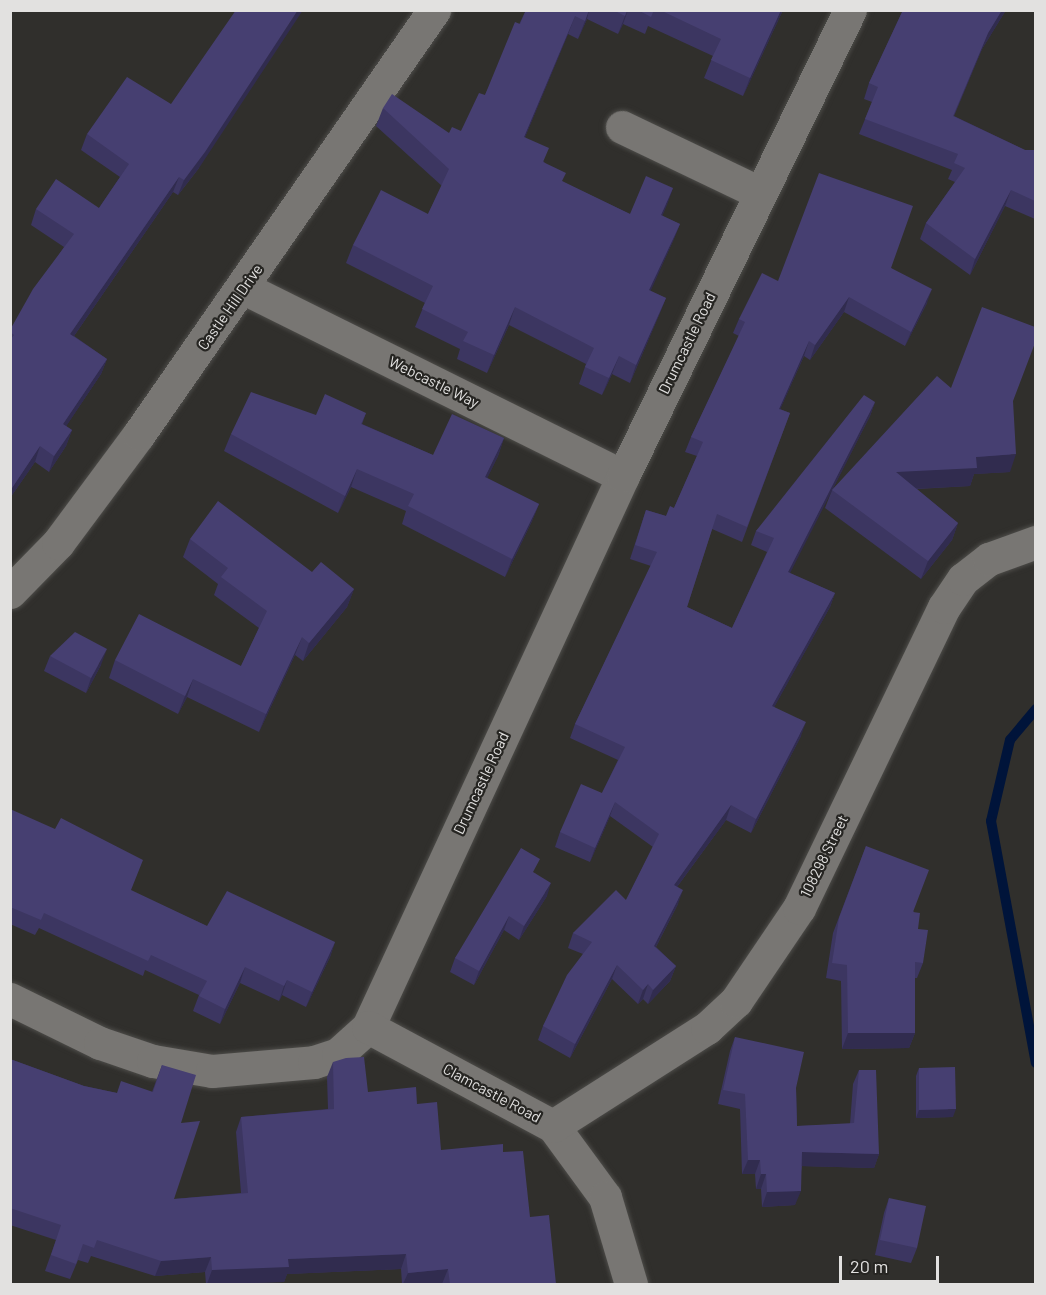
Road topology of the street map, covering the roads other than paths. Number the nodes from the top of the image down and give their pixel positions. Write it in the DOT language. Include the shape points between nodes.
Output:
graph roads {
  1 [pos="434,10"];
  2 [pos="850,10"];
  3 [pos="622,128"];
  4 [pos="760,194"];
  5 [pos="244,288"];
  6 [pos="623,476"];
  7 [pos="1035,542"];
  8 [pos="10,592"];
  9 [pos="10,999"];
  10 [pos="368,1027"];
  11 [pos="553,1126"];
  12 [pos="631,1284"];
  1 -- 5 [label="street, Castle Hill Drive"];
  2 -- 4 [label="street, Drumcastle Road"];
  3 -- 4 [label="street"];
  4 -- 6 [label="street, Drumcastle Road"];
  5 -- 6 [label="street, Webcastle Way"];
  5 -- 8 [label="street, Castle Hill Drive" via="58,543"];
  6 -- 10 [label="street, Drumcastle Road"];
  7 -- 11 [label="street, 108298 Street" via="989,559 963,579 944,607 799,908 736,1001 707,1028"];
  9 -- 10 [label="street, Drumcastle Road" via="100,1043 153,1061 212,1071 314,1062 338,1054"];
  10 -- 11 [label="street, Clamcastle Road"];
  11 -- 12 [label="street, Clamcastle Road" via="605,1197"];
}
